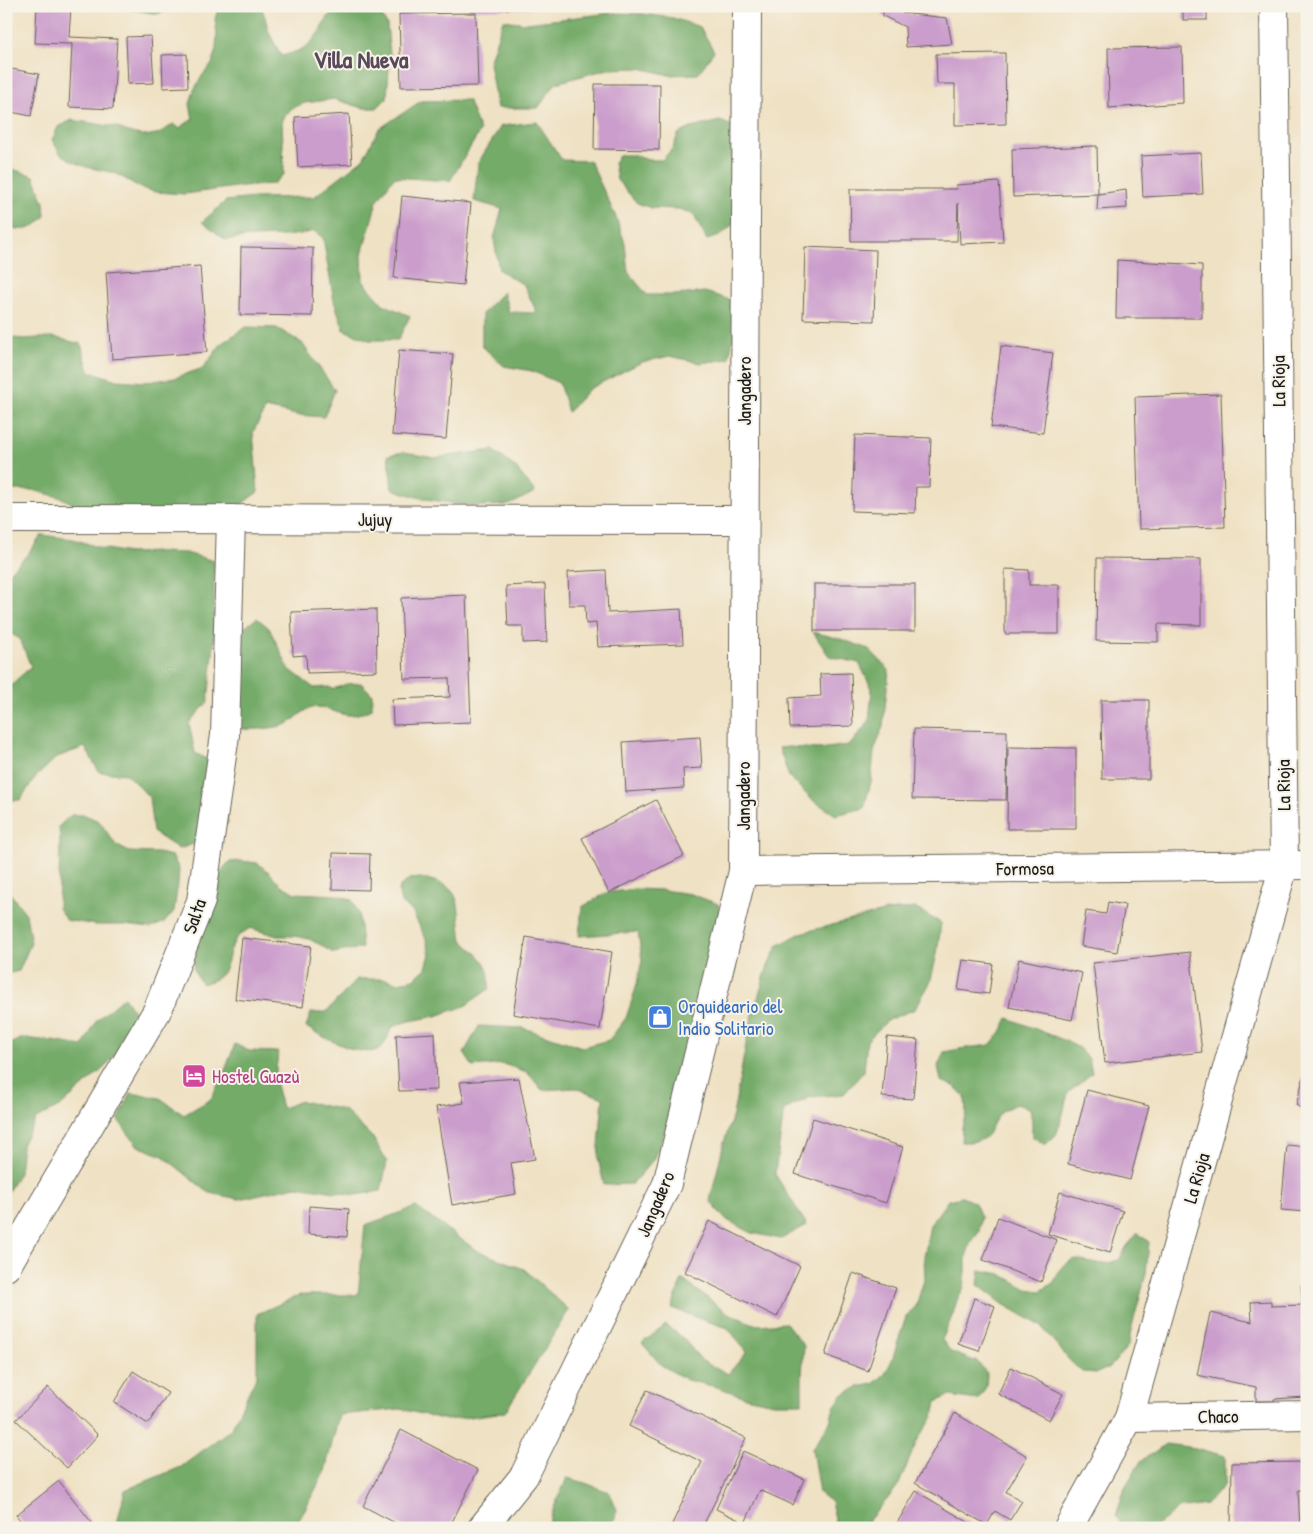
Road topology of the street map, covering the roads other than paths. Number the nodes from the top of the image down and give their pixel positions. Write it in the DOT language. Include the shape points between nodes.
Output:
graph roads {
  1 [pos="747,6"];
  2 [pos="1274,6"];
  3 [pos="6,519"];
  4 [pos="231,519"];
  5 [pos="743,520"];
  6 [pos="1295,865"];
  7 [pos="743,870"];
  8 [pos="6,1267"];
  9 [pos="1307,1415"];
  10 [pos="1129,1418"];
  11 [pos="482,1528"];
  12 [pos="1068,1528"];
  1 -- 5 [label="street, Jangadero"];
  2 -- 6 [label="street, La Rioja"];
  3 -- 4 [label="street, Jujuy"];
  4 -- 5 [label="street, Jujuy"];
  4 -- 8 [label="street, Salta" via="225,735 201,900 157,1011"];
  5 -- 7 [label="street, Jangadero"];
  6 -- 7 [label="street, Formosa"];
  6 -- 10 [label="street, La Rioja"];
  7 -- 11 [label="street, Jangadero" via="667,1184 524,1476"];
  9 -- 10 [label="street, Chaco"];
  10 -- 12 [label="street, La Rioja"];
}
